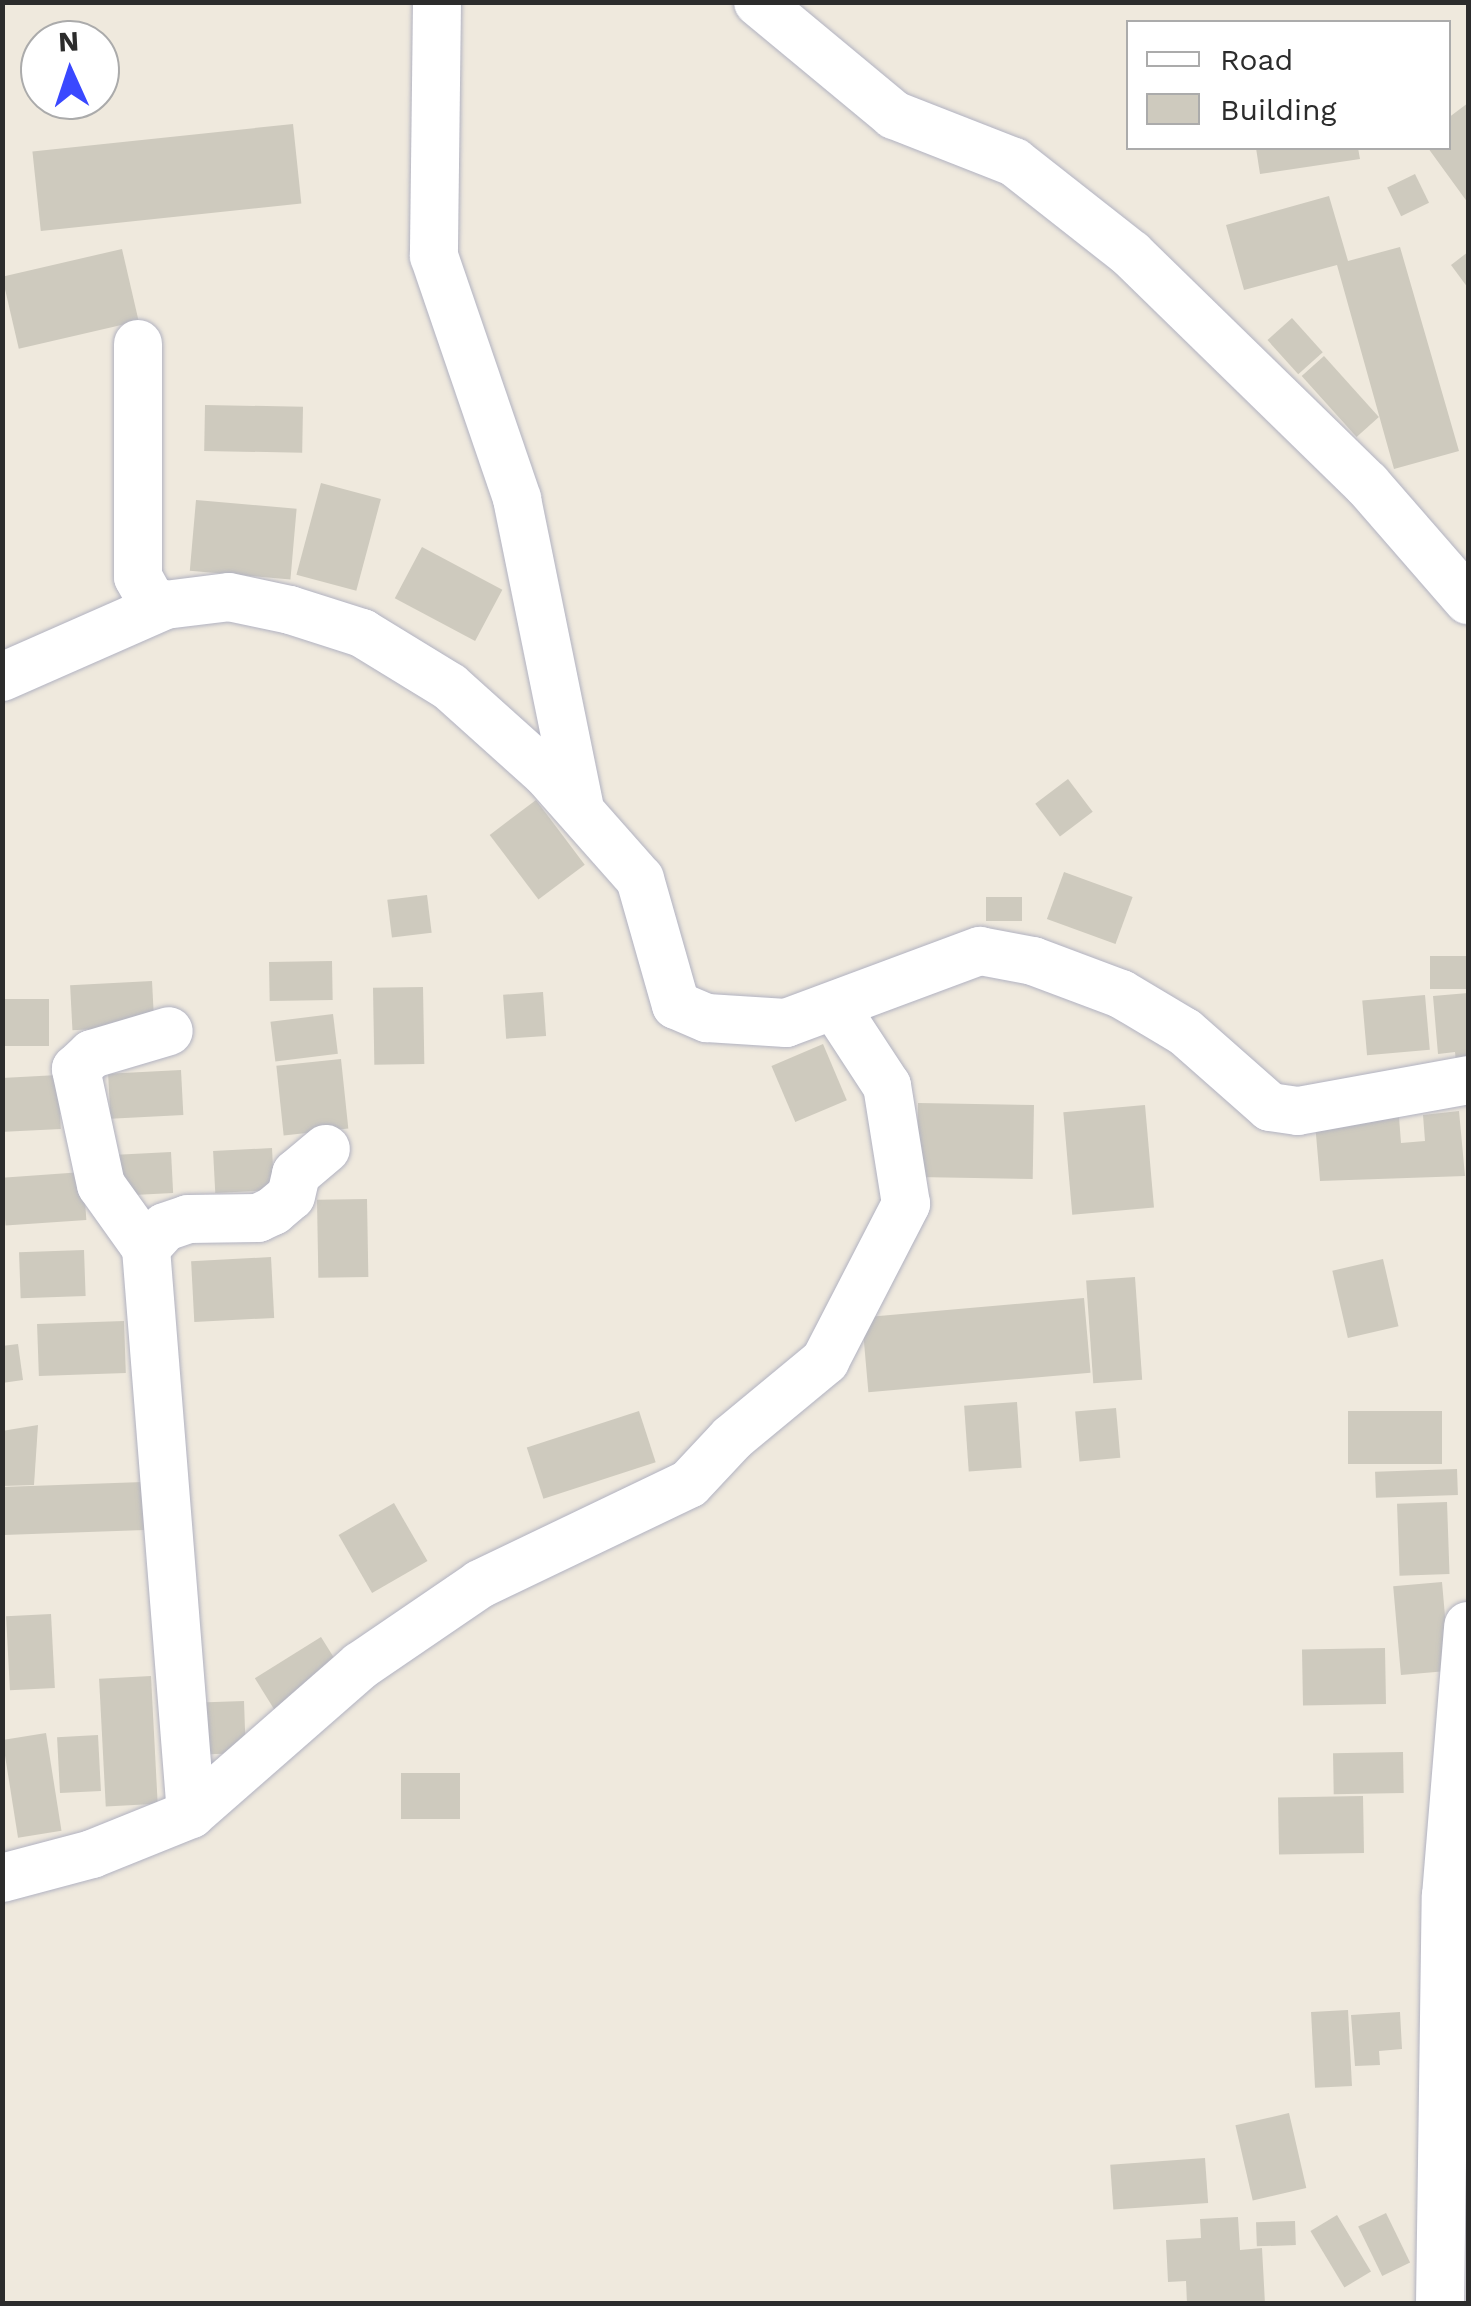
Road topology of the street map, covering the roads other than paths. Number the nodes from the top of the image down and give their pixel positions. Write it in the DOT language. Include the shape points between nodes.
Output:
graph roads {
  1 [pos="437,2"];
  2 [pos="758,2"];
  3 [pos="138,344"];
  4 [pos="1468,600"];
  5 [pos="164,605"];
  6 [pos="2,677"];
  7 [pos="581,813"];
  8 [pos="836,1008"];
  9 [pos="169,1030"];
  10 [pos="1468,1080"];
  11 [pos="326,1149"];
  12 [pos="146,1248"];
  13 [pos="1468,1626"];
  14 [pos="191,1814"];
  15 [pos="2,1878"];
  16 [pos="1450,2298"];
  1 -- 7 [label="street" via="434,256 517,499"];
  2 -- 4 [label="street" via="894,115 1014,162 1131,254 1367,484"];
  3 -- 5 [label="street" via="138,578 150,599"];
  5 -- 6 [label="street"];
  5 -- 7 [label="street" via="229,597 362,633 450,688"];
  7 -- 8 [label="street" via="640,880 676,1005 750,1024 786,1023"];
  8 -- 10 [label="street" via="980,951 1033,961 1121,994 1185,1032 1270,1107 1298,1111"];
  8 -- 14 [label="street" via="887,1086 906,1204 825,1360 732,1438 689,1484 480,1584 360,1666"];
  9 -- 12 [label="street" via="92,1054 76,1070 101,1186"];
  11 -- 12 [label="street" via="296,1174 291,1196 273,1211 258,1218 188,1219 164,1226"];
  12 -- 14 [label="street"];
  13 -- 16 [label="street" via="1446,1896"];
  14 -- 15 [label="street" via="92,1854"];
}
